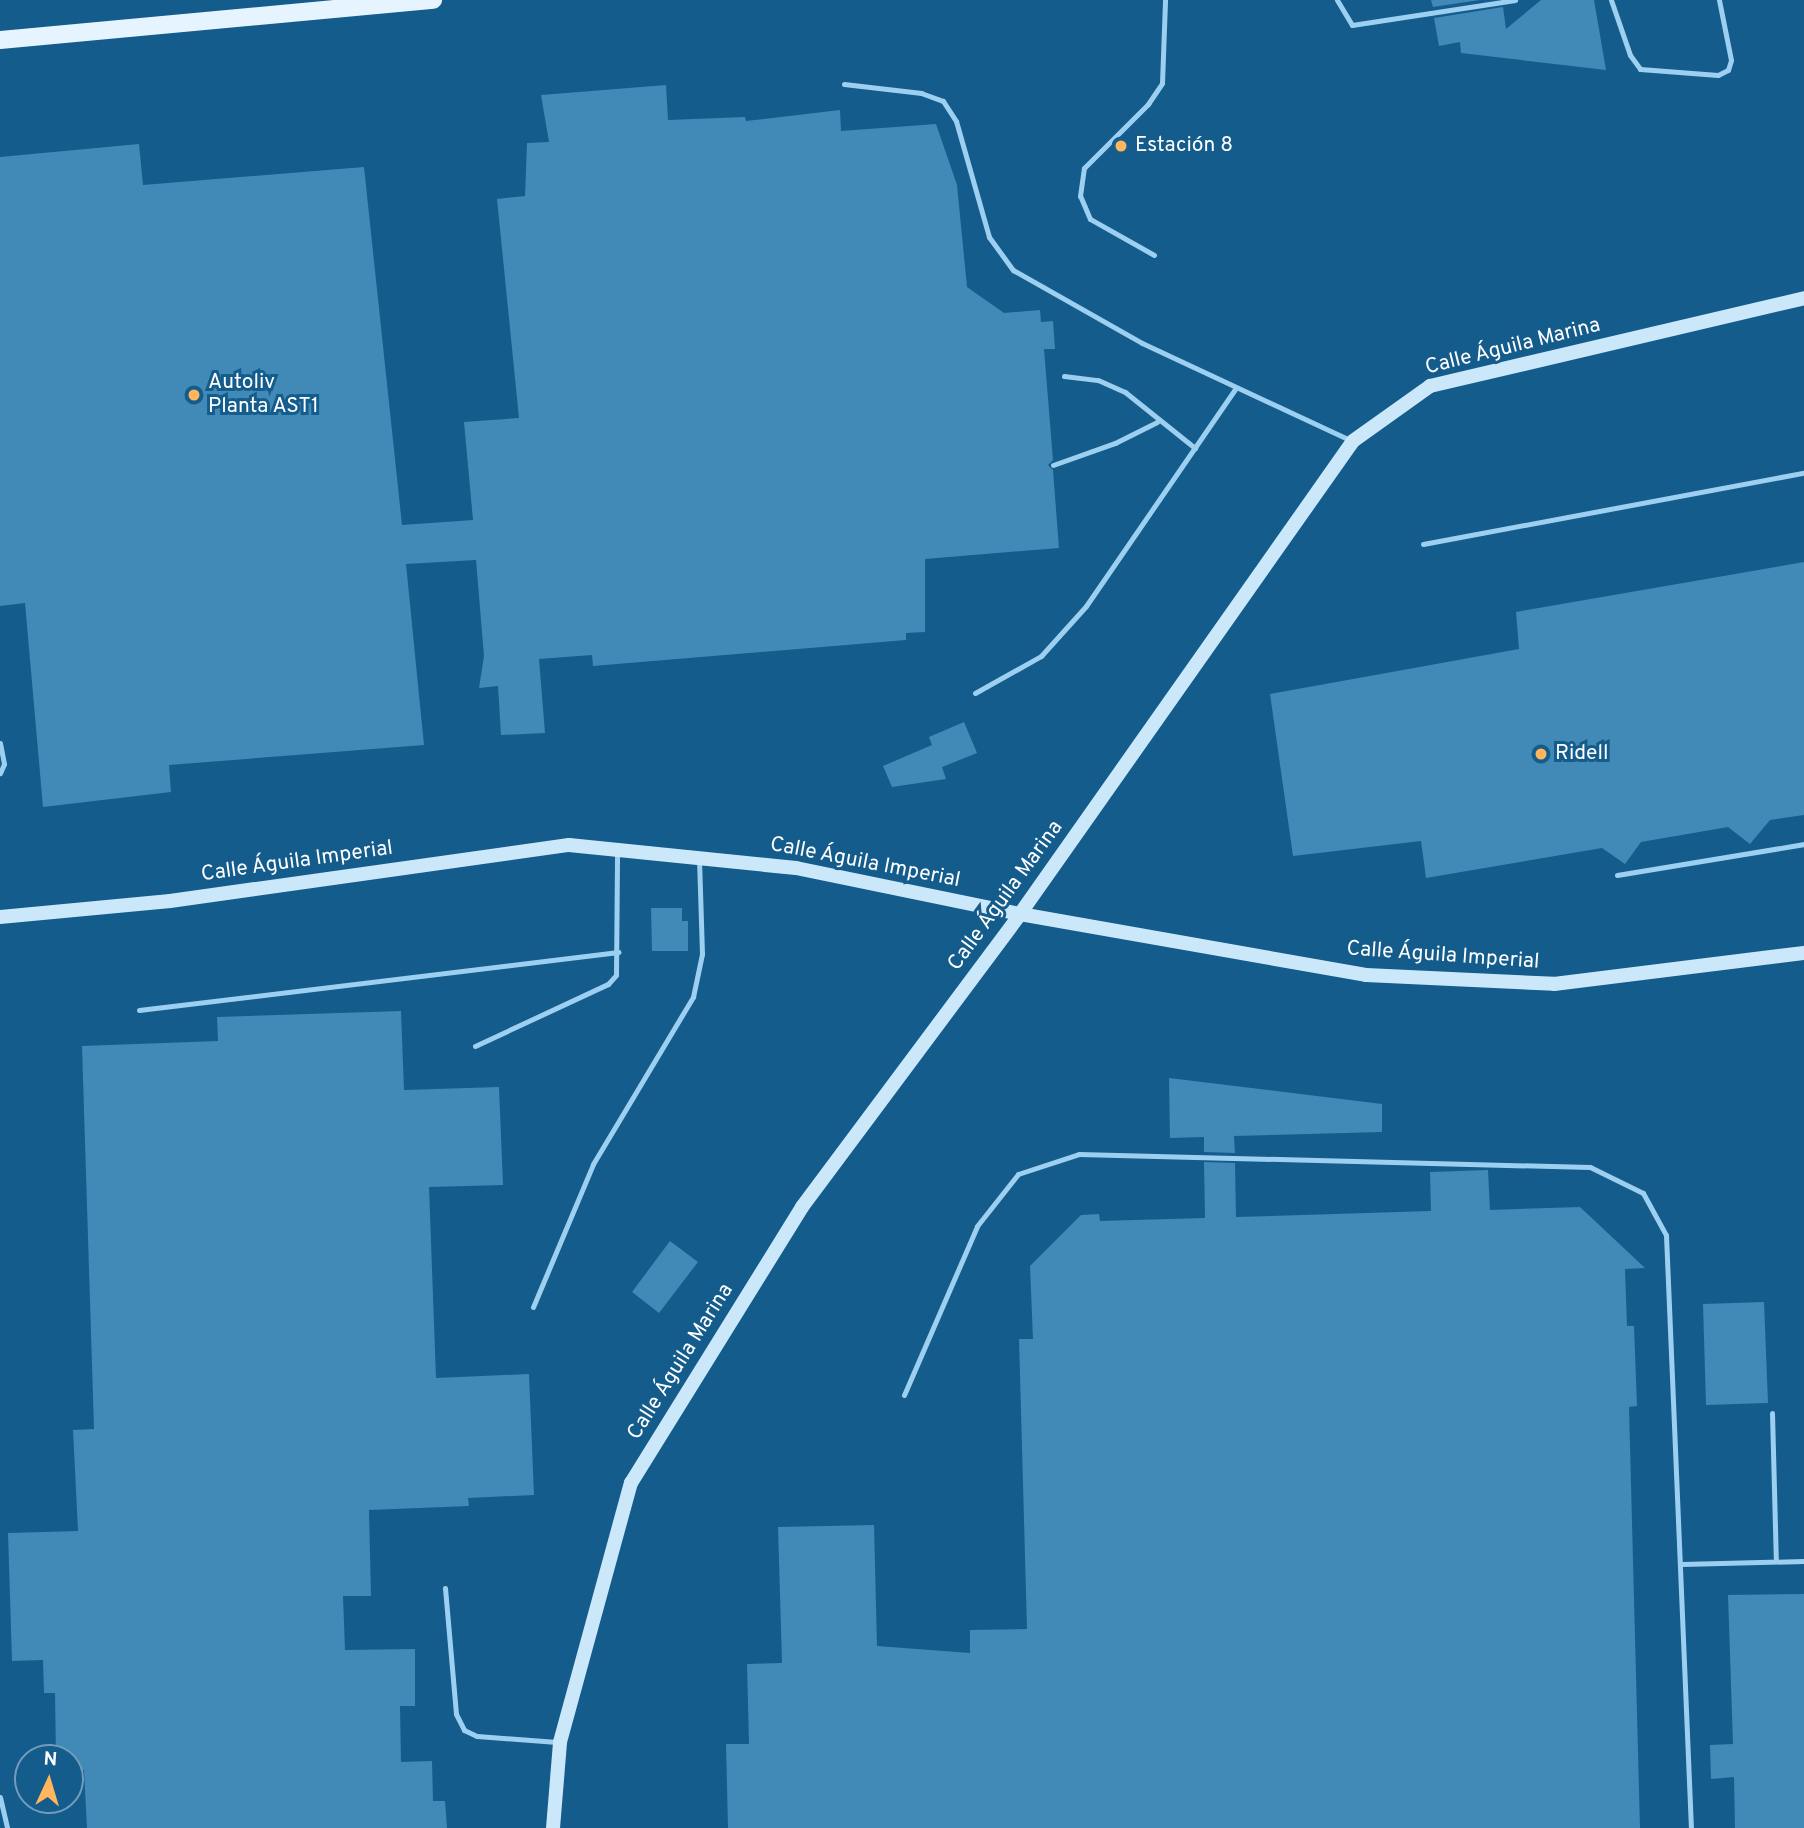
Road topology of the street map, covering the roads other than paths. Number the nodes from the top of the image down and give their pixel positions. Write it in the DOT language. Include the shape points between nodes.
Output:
graph roads {
  1 [pos="433,0"];
  2 [pos="1165,0"];
  3 [pos="1338,0"];
  4 [pos="1515,0"];
  5 [pos="1611,0"];
  6 [pos="1719,0"];
  7 [pos="0,40"];
  8 [pos="844,84"];
  9 [pos="1154,255"];
  10 [pos="1804,298"];
  11 [pos="1064,376"];
  12 [pos="1236,389"];
  13 [pos="1157,422"];
  14 [pos="1353,441"];
  15 [pos="1195,448"];
  16 [pos="1053,465"];
  17 [pos="1804,473"];
  18 [pos="1423,544"];
  19 [pos="975,693"];
  20 [pos="0,743"];
  21 [pos="0,773"];
  22 [pos="1804,844"];
  23 [pos="617,850"];
  24 [pos="699,858"];
  25 [pos="1616,875"];
  26 [pos="1020,914"];
  27 [pos="0,918"];
  28 [pos="619,952"];
  29 [pos="1804,953"];
  30 [pos="139,1010"];
  31 [pos="475,1046"];
  32 [pos="533,1307"];
  33 [pos="904,1395"];
  34 [pos="1772,1413"];
  35 [pos="1776,1561"];
  36 [pos="1804,1561"];
  37 [pos="1682,1564"];
  38 [pos="445,1588"];
  39 [pos="560,1742"];
  40 [pos="0,1797"];
  41 [pos="7,1828"];
  42 [pos="553,1828"];
  43 [pos="1691,1828"];
  1 -- 7 [label="main road"];
  2 -- 9 [label="lane" via="1162,83 1148,104 1084,168 1080,195 1090,219"];
  3 -- 4 [label="lane" via="1352,25"];
  5 -- 6 [label="lane" via="1630,55 1640,69 1718,75 1728,70 1731,61"];
  8 -- 12 [label="lane" via="921,93 943,101 956,121 989,237 1013,270 1142,343"];
  10 -- 14 [label="street, Calle Águila Marina" via="1430,386"];
  11 -- 13 [label="lane" via="1098,380 1125,392"];
  12 -- 14 [label="lane"];
  12 -- 15 [label="lane"];
  13 -- 15 [label="lane"];
  13 -- 16 [label="lane"];
  14 -- 26 [label="street, Calle Águila Marina"];
  15 -- 19 [label="lane" via="1086,606 1041,656"];
  17 -- 18 [label="lane"];
  20 -- 21 [label="lane"];
  22 -- 25 [label="lane"];
  23 -- 24 [label="street, Calle Águila Imperial"];
  23 -- 27 [label="street, Calle Águila Imperial" via="569,845 170,901"];
  23 -- 28 [label="lane"];
  24 -- 26 [label="street, Calle Águila Imperial" via="796,868"];
  24 -- 32 [label="lane" via="702,954 693,997 593,1164"];
  26 -- 29 [label="street, Calle Águila Imperial" via="1366,975 1554,984"];
  26 -- 39 [label="street, Calle Águila Marina" via="802,1206 631,1483"];
  28 -- 30 [label="lane"];
  28 -- 31 [label="lane" via="616,975 608,984"];
  33 -- 37 [label="lane" via="977,1226 1018,1174 1030,1170 1079,1154 1590,1167 1643,1193 1666,1235"];
  34 -- 35 [label="lane"];
  35 -- 36 [label="lane"];
  35 -- 37 [label="lane"];
  37 -- 43 [label="lane"];
  38 -- 39 [label="lane" via="456,1714 464,1730 477,1736"];
  39 -- 42 [label="street, Calle Águila Marina"];
  40 -- 41 [label="lane"];
}
